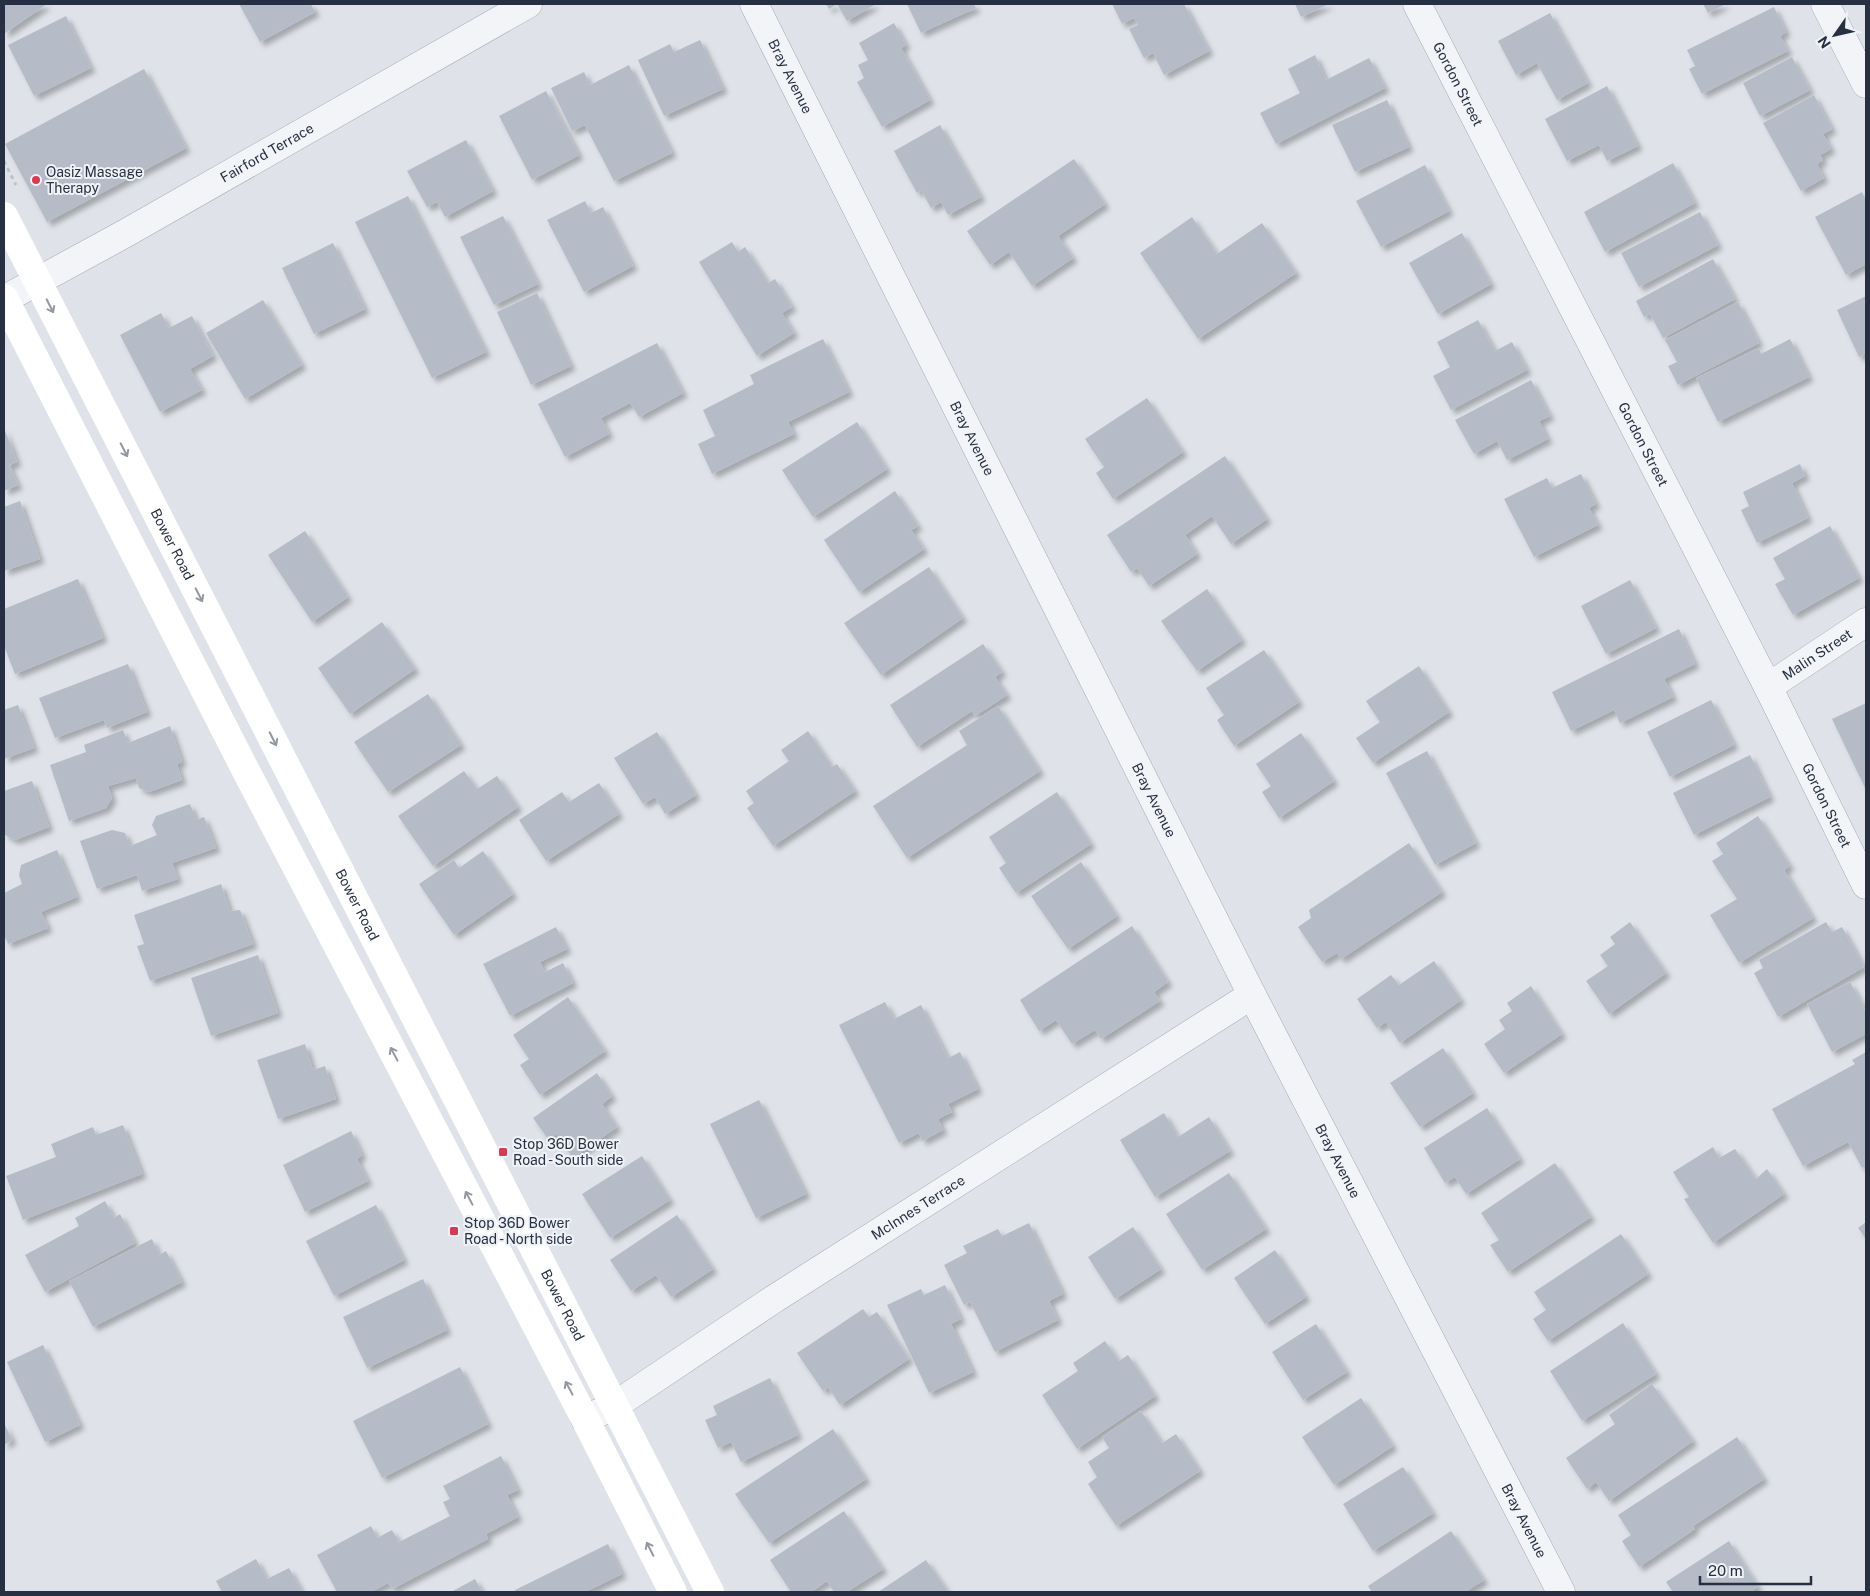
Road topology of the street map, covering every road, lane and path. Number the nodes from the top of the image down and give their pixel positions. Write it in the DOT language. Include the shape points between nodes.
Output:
graph roads {
  1 [pos="528,4"];
  2 [pos="754,4"];
  3 [pos="1417,4"];
  4 [pos="1825,4"];
  5 [pos="1866,84"];
  6 [pos="4,216"];
  7 [pos="38,282"];
  8 [pos="4,298"];
  9 [pos="1866,622"];
  10 [pos="1768,687"];
  11 [pos="1866,885"];
  12 [pos="1252,995"];
  13 [pos="614,1406"];
  14 [pos="585,1419"];
  15 [pos="672,1592"];
  16 [pos="710,1592"];
  17 [pos="1561,1592"];
  1 -- 7 [label="street, Fairford Terrace"];
  2 -- 12 [label="street, Bray Avenue"];
  3 -- 10 [label="street, Gordon Street"];
  4 -- 5 [label="street"];
  6 -- 7 [label="main road, Bower Road"];
  7 -- 8 [label="street, Fairford Terrace"];
  7 -- 13 [label="main road, Bower Road, one-way"];
  14 -- 8 [label="main road, one-way"];
  9 -- 10 [label="street, Malin Street"];
  10 -- 11 [label="street, Gordon Street"];
  12 -- 13 [label="street, McInnes Terrace" via="774,1299"];
  12 -- 17 [label="street, Bray Avenue"];
  13 -- 14 [label="street, McInnes Terrace"];
  13 -- 16 [label="main road, Bower Road"];
  15 -- 14 [label="main road, one-way"];
}
